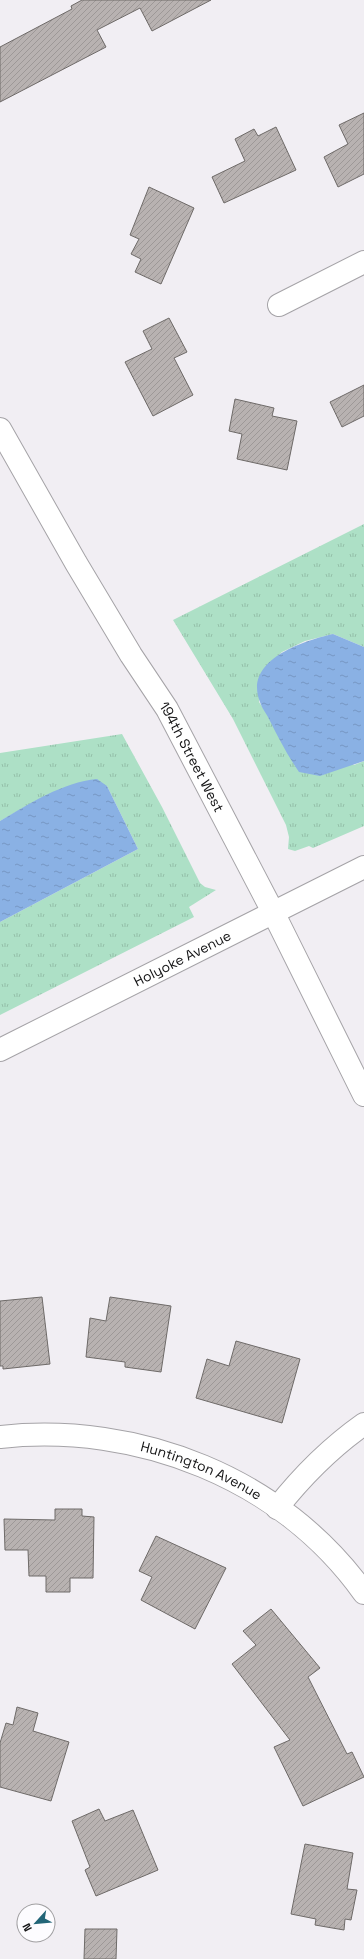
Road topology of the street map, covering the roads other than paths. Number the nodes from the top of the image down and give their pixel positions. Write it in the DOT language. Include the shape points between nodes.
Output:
graph roads {
  1 [pos="364,262"];
  2 [pos="279,305"];
  3 [pos="0,429"];
  4 [pos="364,867"];
  5 [pos="273,912"];
  6 [pos="0,1050"];
  7 [pos="364,1094"];
  8 [pos="364,1424"];
  9 [pos="0,1437"];
  10 [pos="277,1508"];
  11 [pos="364,1593"];
  1 -- 2 [label="street"];
  3 -- 5 [label="street, 194th Street West" via="83,576 167,709"];
  4 -- 5 [label="street, Holyoke Avenue"];
  5 -- 6 [label="street, Holyoke Avenue"];
  5 -- 7 [label="street, 194th Street West"];
  8 -- 10 [label="street" via="316,1462"];
  9 -- 10 [label="street, Huntington Avenue" via="37,1434 79,1435 147,1447 205,1467 243,1486"];
  10 -- 11 [label="street, Huntington Avenue" via="327,1550"];
}
